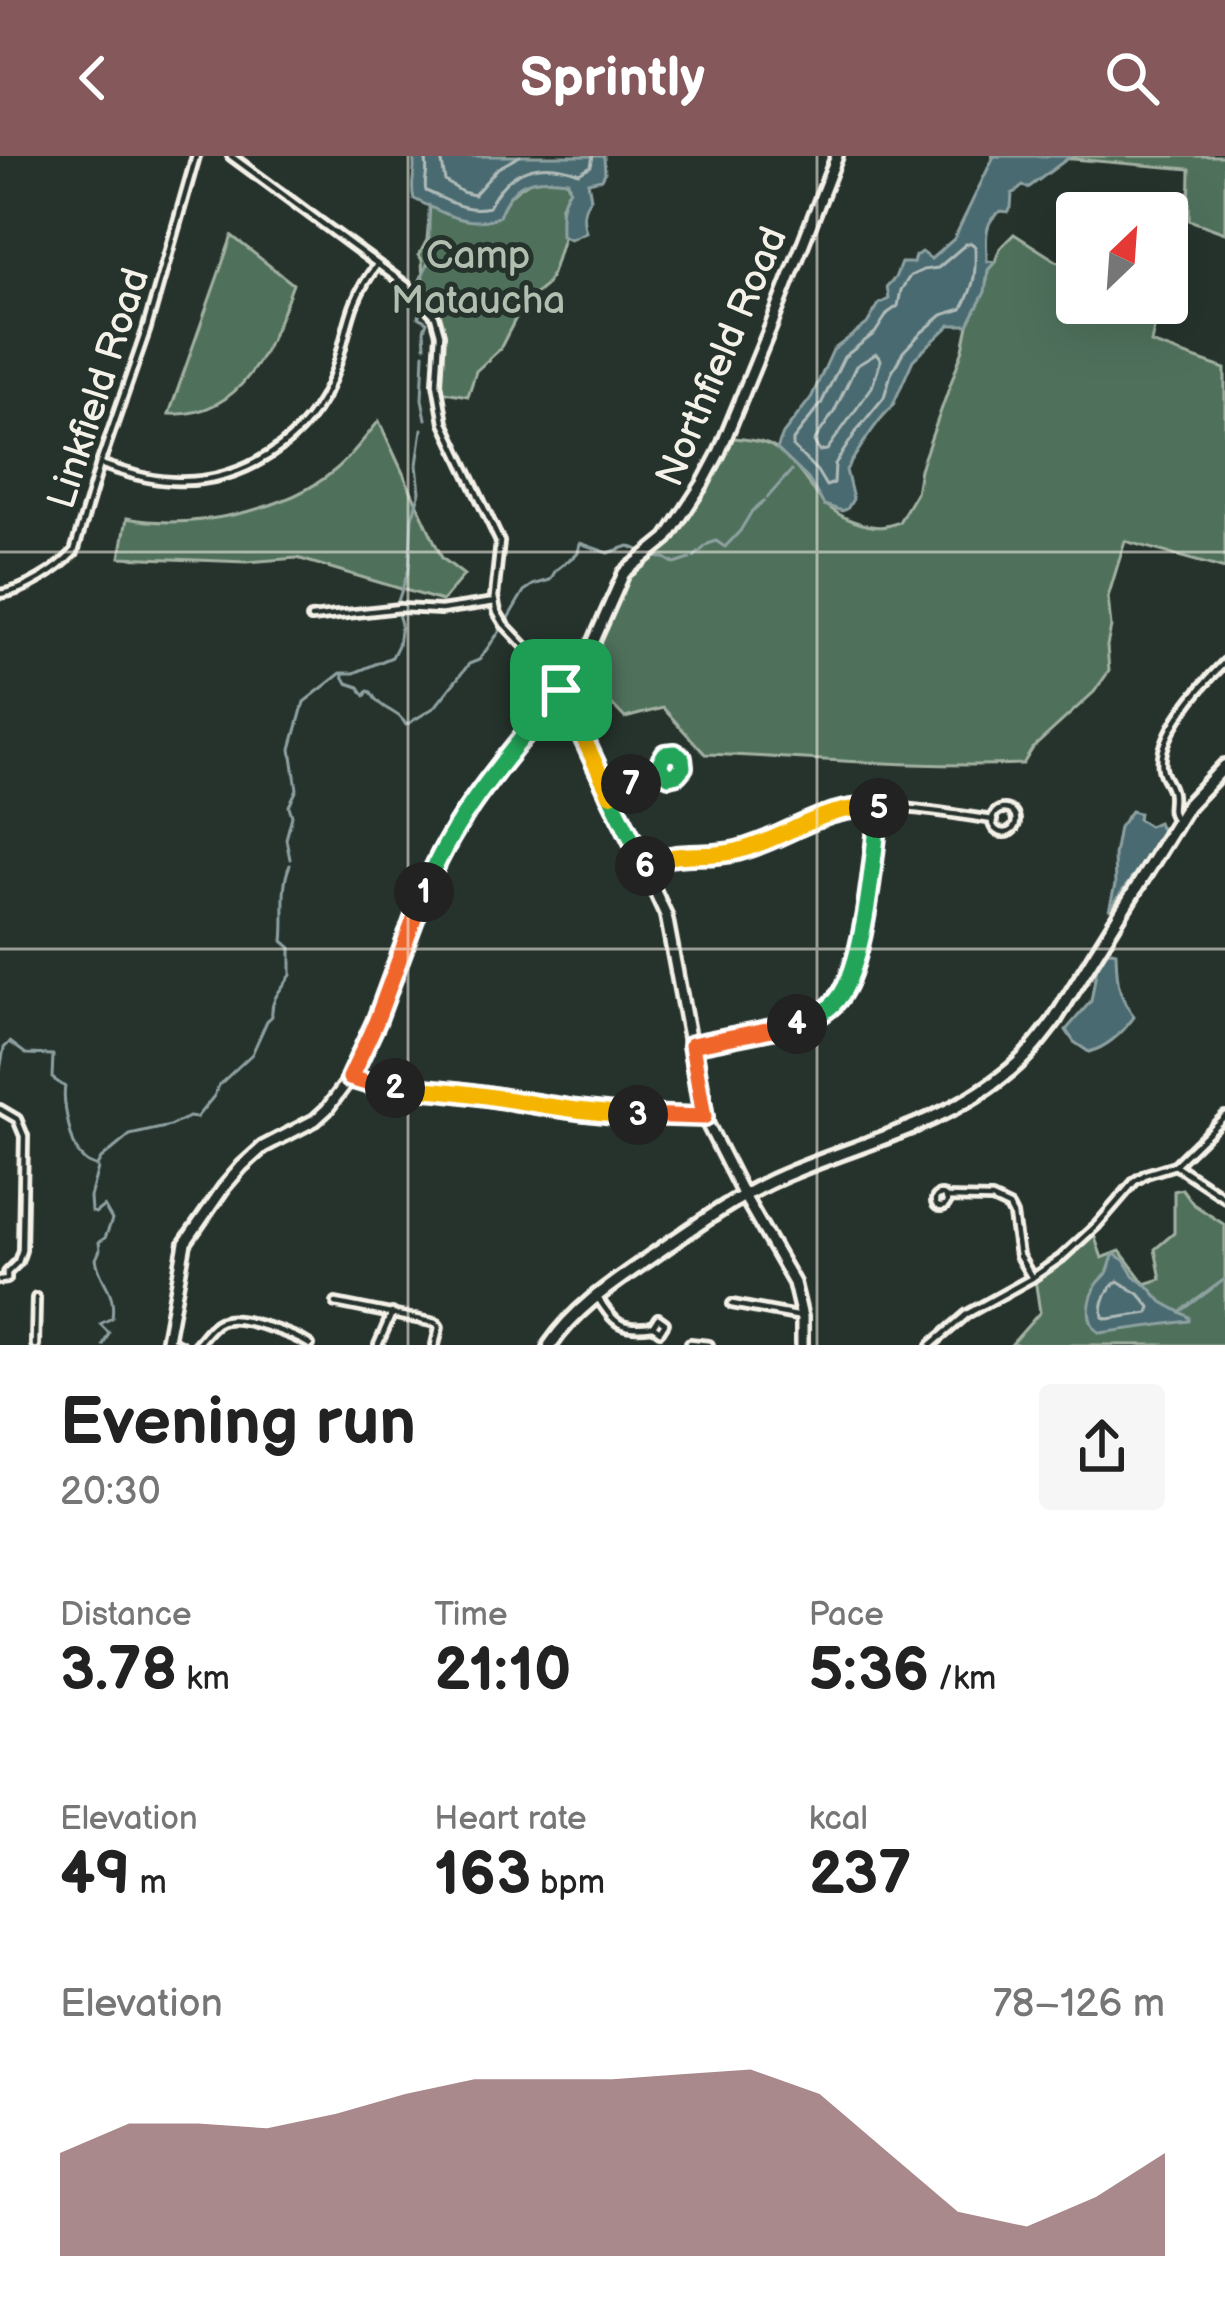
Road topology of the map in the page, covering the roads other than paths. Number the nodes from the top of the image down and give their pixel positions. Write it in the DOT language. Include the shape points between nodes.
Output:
graph roads {
  1 [pos="196,156"];
  2 [pos="231,156"];
  3 [pos="837,156"];
  4 [pos="377,265"];
  5 [pos="100,464"];
  6 [pos="0,594"];
  7 [pos="495,602"];
  8 [pos="311,618"];
  9 [pos="1225,662"];
  10 [pos="561,690"];
  11 [pos="1225,766"];
  12 [pos="661,770"];
  13 [pos="610,795"];
  14 [pos="879,808"];
  15 [pos="992,820"];
  16 [pos="1177,821"];
  17 [pos="644,866"];
  18 [pos="692,1045"];
  19 [pos="350,1078"];
  20 [pos="0,1109"];
  21 [pos="1225,1116"];
  22 [pos="704,1117"];
  23 [pos="1175,1165"];
  24 [pos="742,1194"];
  25 [pos="946,1198"];
  26 [pos="1225,1198"];
  27 [pos="4,1272"];
  28 [pos="1032,1278"];
  29 [pos="0,1280"];
  30 [pos="596,1295"];
  31 [pos="36,1298"];
  32 [pos="336,1303"];
  33 [pos="732,1304"];
  34 [pos="392,1313"];
  35 [pos="802,1317"];
  36 [pos="653,1326"];
  37 [pos="290,1334"];
  38 [pos="167,1342"];
  39 [pos="689,1342"];
  40 [pos="35,1345"];
  41 [pos="180,1345"];
  42 [pos="196,1345"];
  43 [pos="285,1345"];
  44 [pos="310,1345"];
  45 [pos="378,1345"];
  46 [pos="435,1345"];
  47 [pos="550,1345"];
  48 [pos="710,1345"];
  49 [pos="802,1345"];
  50 [pos="931,1345"];
  1 -- 5 [label="street, Linkfield Road"];
  2 -- 4 [label="street"];
  3 -- 10 [label="street, Northfield Road" via="719,454 672,532 624,573 590,653"];
  4 -- 5 [label="street" via="352,306 321,402 274,452 196,481"];
  4 -- 7 [label="street" via="439,323 440,410 500,542"];
  5 -- 6 [label="street, Linkfield Road" via="70,557"];
  7 -- 8 [label="street"];
  7 -- 10 [label="street" via="503,624"];
  9 -- 16 [label="street" via="1177,718 1166,744 1161,762"];
  10 -- 13 [label="street"];
  10 -- 19 [label="street, Northfield Road" via="439,853"];
  11 -- 16 [label="main road"];
  12 -- 13 [label="street"];
  13 -- 17 [label="street"];
  14 -- 15 [label="street"];
  14 -- 17 [label="street" via="839,809 736,851 666,855"];
  14 -- 18 [label="street" via="856,954 838,999 796,1025"];
  16 -- 24 [label="main road" via="1054,1021 1005,1075 941,1113"];
  17 -- 18 [label="street" via="666,915"];
  18 -- 22 [label="street"];
  19 -- 22 [label="street" via="595,1114"];
  19 -- 38 [label="street, Northfield Road" via="315,1120 262,1147 185,1243"];
  20 -- 27 [label="street" via="17,1119 24,1136 22,1250"];
  21 -- 23 [label="street"];
  22 -- 24 [label="street"];
  23 -- 26 [label="street"];
  23 -- 28 [label="street" via="1135,1181 1084,1239"];
  24 -- 30 [label="main road"];
  24 -- 35 [label="street" via="794,1283"];
  25 -- 28 [label="street" via="992,1199 1009,1208"];
  27 -- 29 [label="street"];
  28 -- 50 [label="street"];
  30 -- 36 [label="street" via="619,1324"];
  30 -- 47 [label="main road"];
  31 -- 40 [label="street"];
  32 -- 34 [label="street"];
  33 -- 35 [label="street"];
  34 -- 45 [label="street"];
  34 -- 46 [label="street" via="436,1323"];
  35 -- 49 [label="street"];
  37 -- 42 [label="street" via="225,1320"];
  37 -- 43 [label="street"];
  37 -- 44 [label="street"];
  38 -- 41 [label="street"];
  39 -- 48 [label="street"];
}
